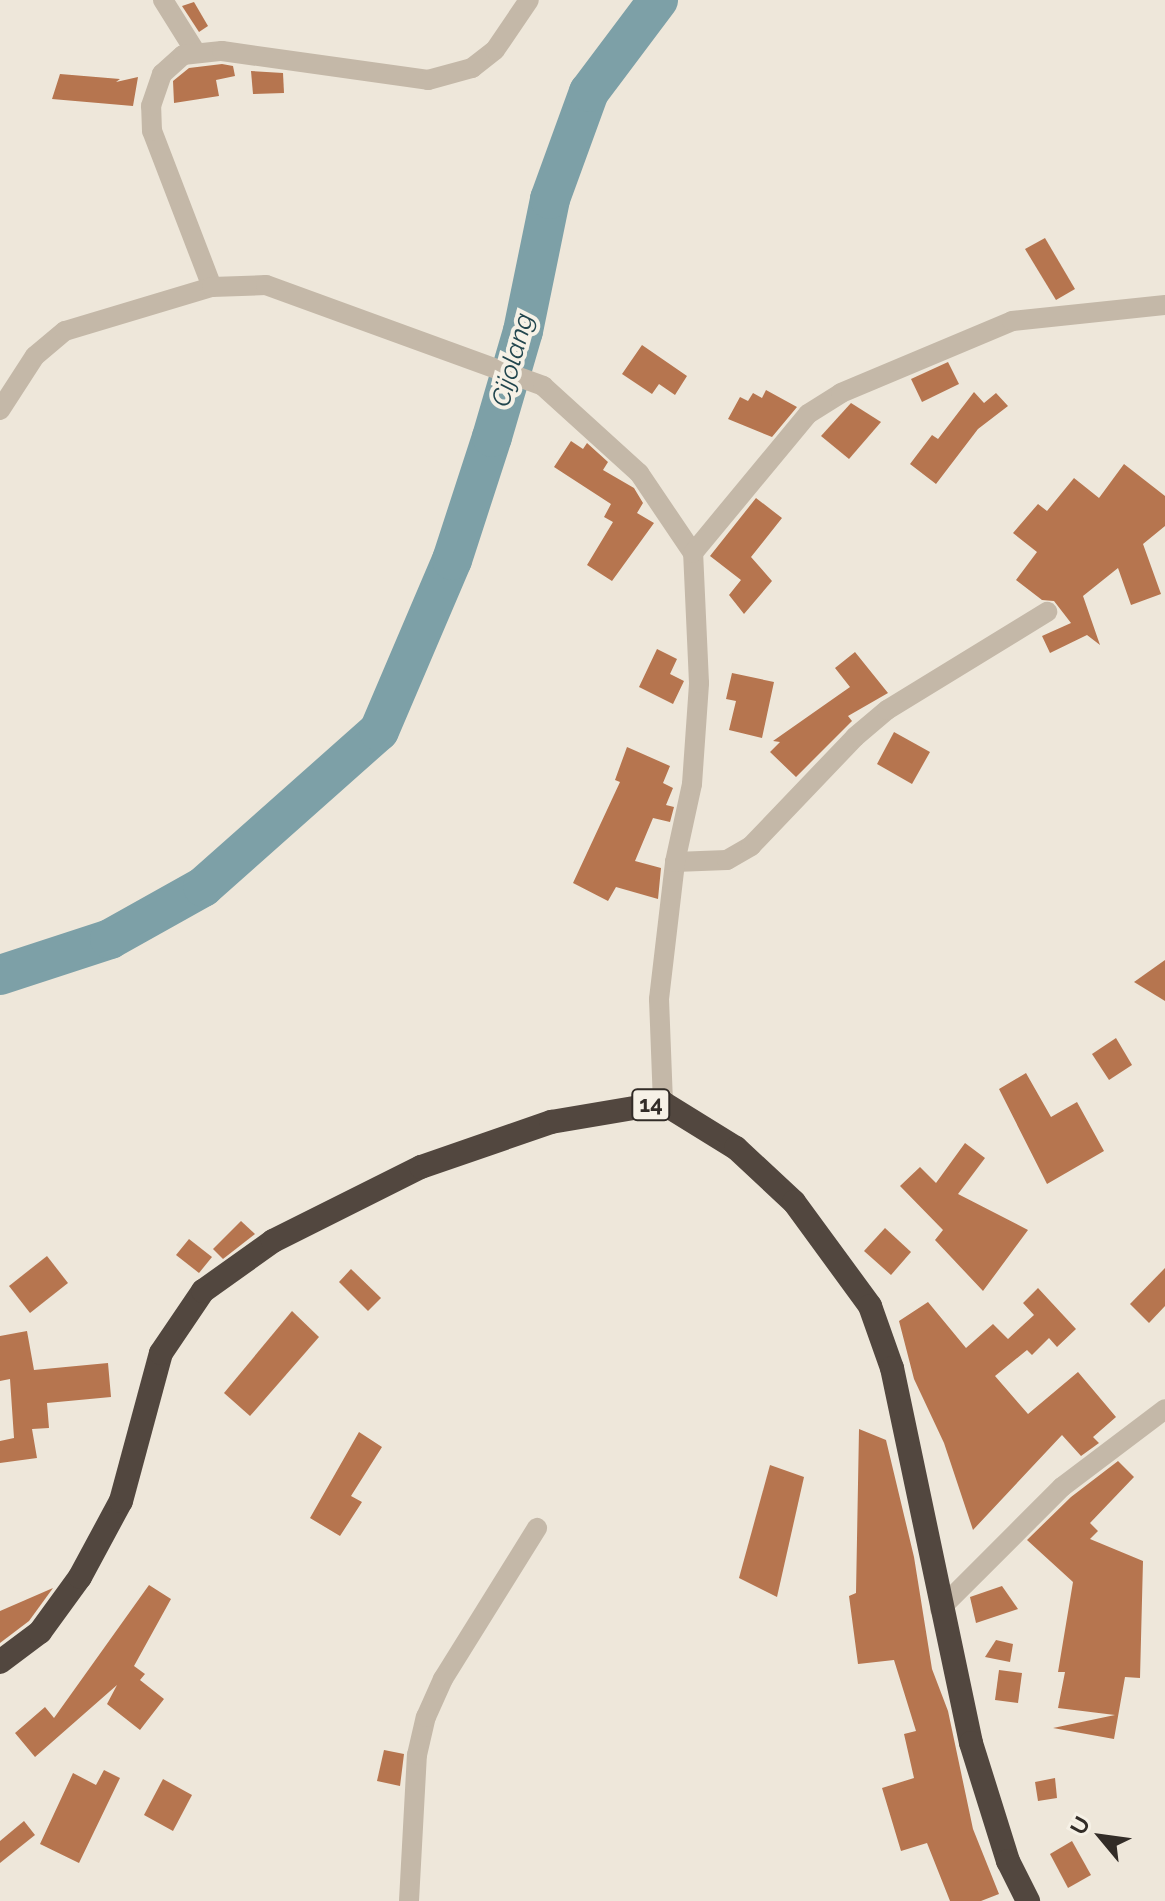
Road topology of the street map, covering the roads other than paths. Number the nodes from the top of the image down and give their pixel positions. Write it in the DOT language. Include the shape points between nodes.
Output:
graph roads {
  1 [pos="163,0"];
  2 [pos="529,0"];
  3 [pos="195,51"];
  4 [pos="212,287"];
  5 [pos="1165,305"];
  6 [pos="0,410"];
  7 [pos="693,553"];
  8 [pos="1047,612"];
  9 [pos="675,862"];
  10 [pos="663,1103"];
  11 [pos="1165,1409"];
  12 [pos="537,1528"];
  13 [pos="940,1609"];
  14 [pos="0,1662"];
  15 [pos="409,1901"];
  16 [pos="1028,1901"];
  1 -- 3 [label="street"];
  2 -- 3 [label="street" via="495,50 472,68 428,80 317,62"];
  3 -- 4 [label="street" via="162,74 151,106 152,131"];
  4 -- 6 [label="street" via="65,331 35,356"];
  4 -- 7 [label="street" via="266,285 543,386 639,473"];
  5 -- 7 [label="street" via="1012,321 841,393 808,414"];
  7 -- 9 [label="street" via="699,683 692,784"];
  8 -- 9 [label="street" via="887,710 751,846 727,860"];
  9 -- 10 [label="street" via="659,999"];
  10 -- 13 [label="highway, 14" via="736,1148 794,1202 870,1306 892,1368"];
  10 -- 14 [label="highway, 14" via="551,1122 421,1167 273,1241 203,1291 161,1353 121,1501 80,1577 40,1632"];
  11 -- 13 [label="street" via="1062,1487"];
  12 -- 15 [label="street" via="443,1679 426,1717 417,1755"];
  13 -- 16 [label="highway, 14" via="971,1743 1008,1861"];
}
